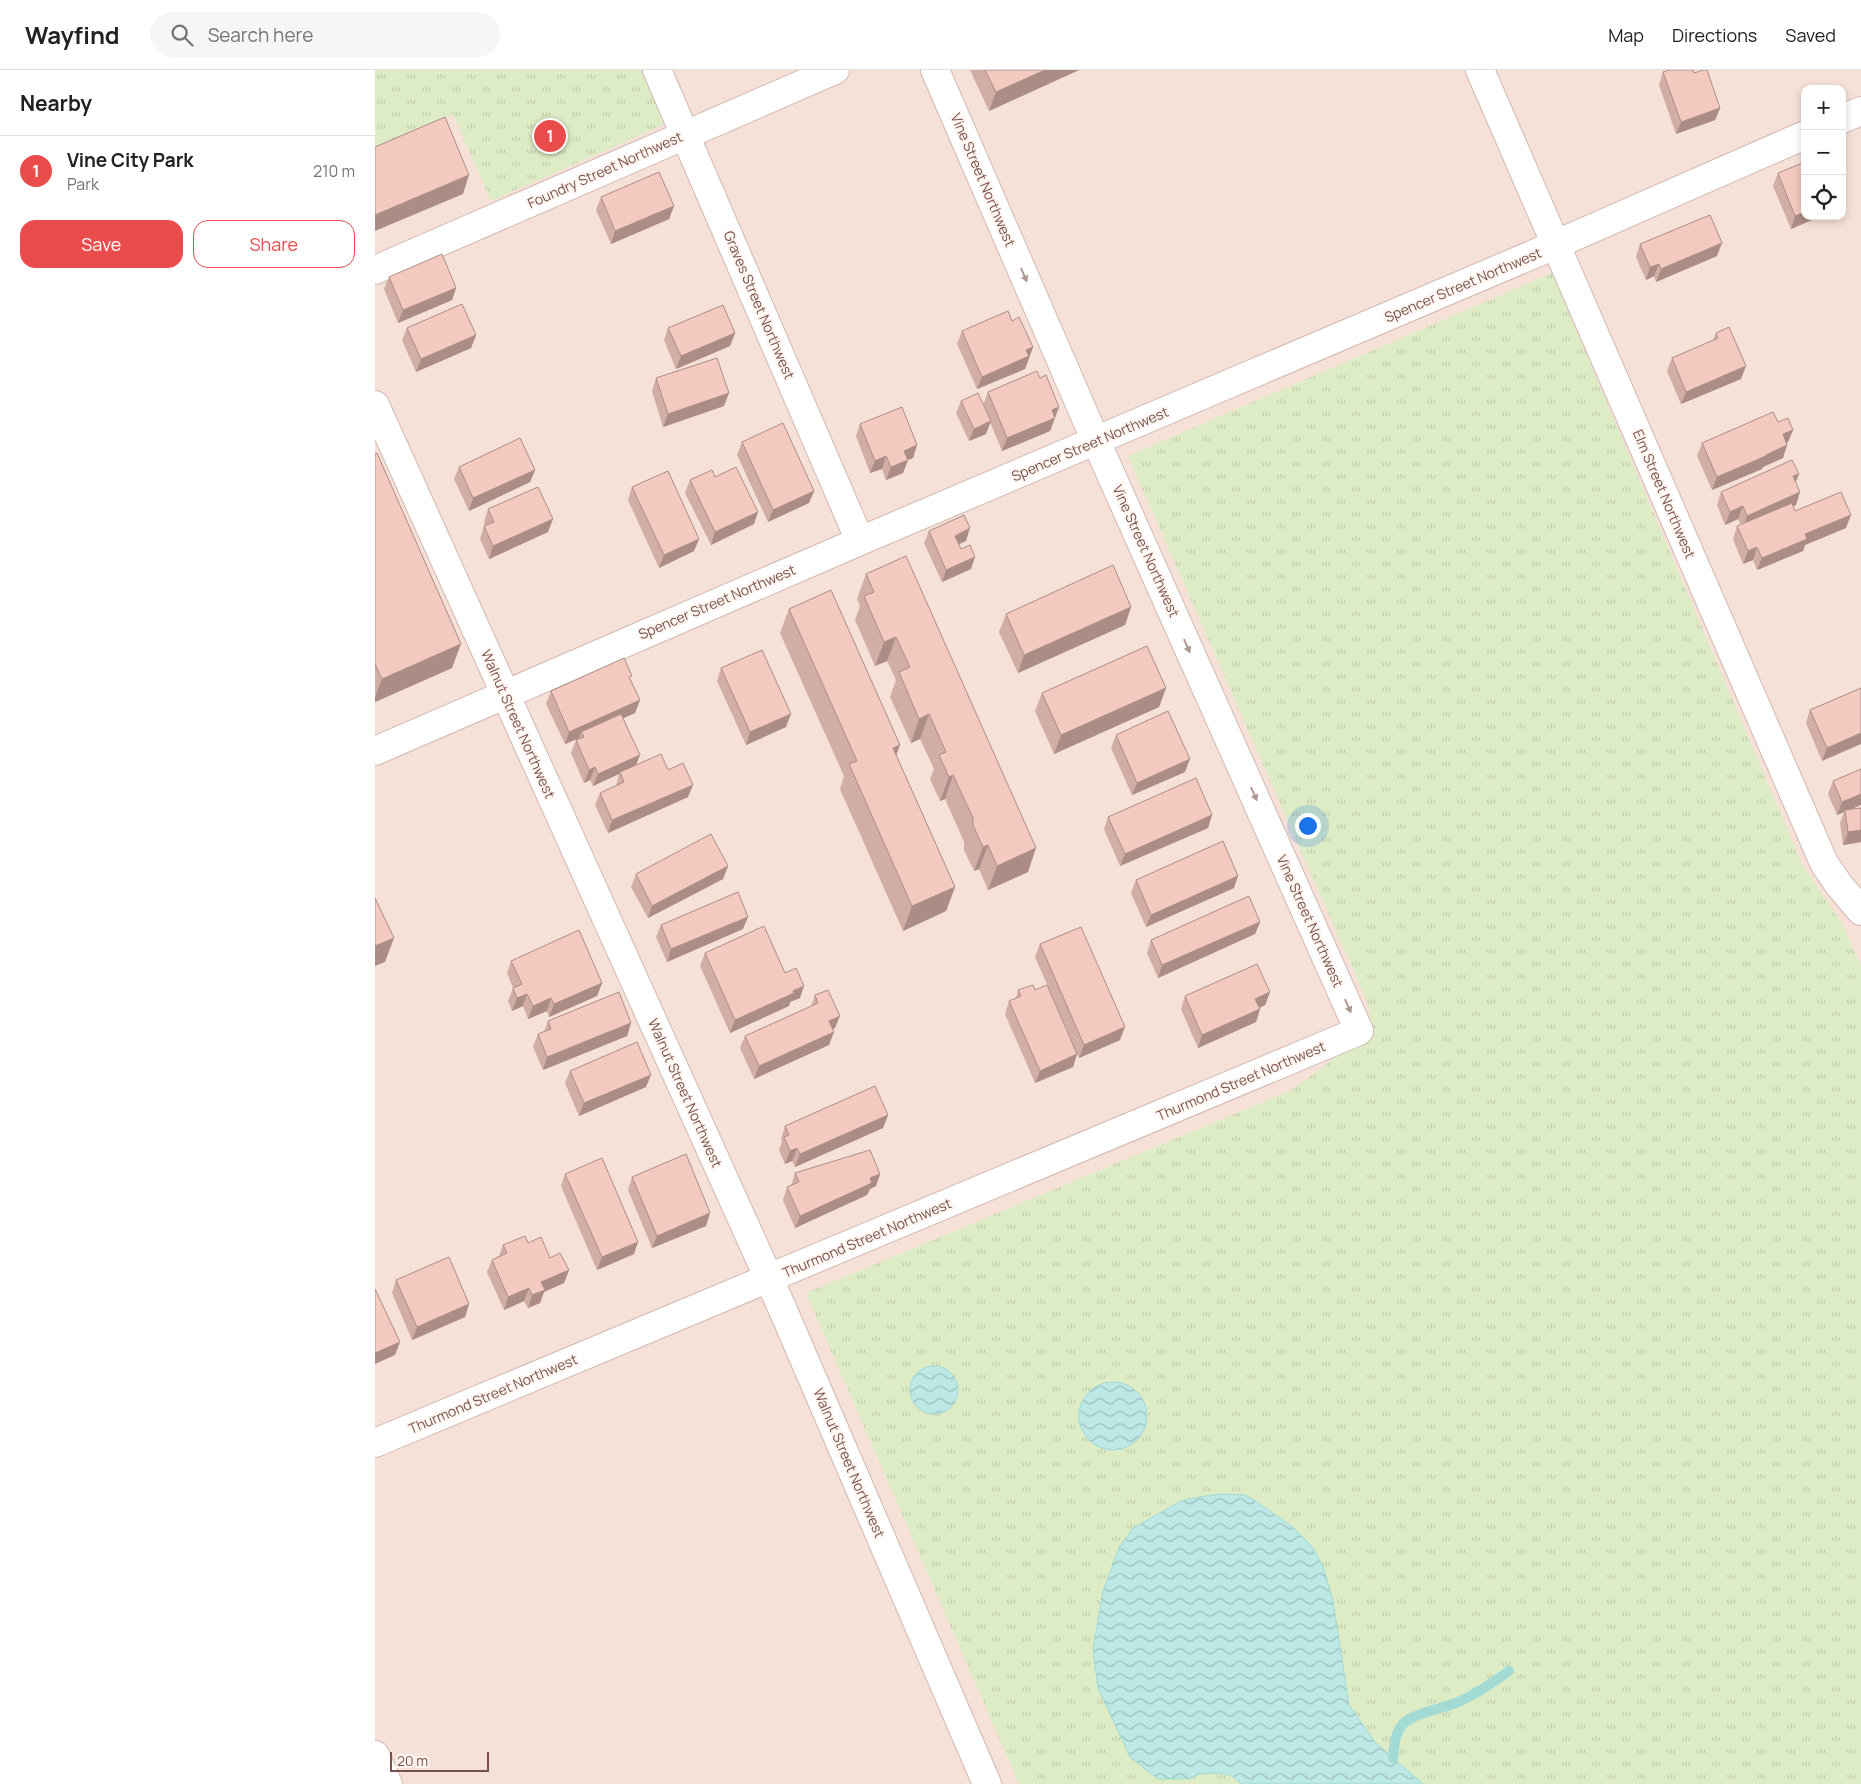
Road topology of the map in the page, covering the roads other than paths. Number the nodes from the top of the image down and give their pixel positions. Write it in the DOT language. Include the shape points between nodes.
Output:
graph roads {
  1 [pos="657,70"];
  2 [pos="835,70"];
  3 [pos="935,70"];
  4 [pos="1480,70"];
  5 [pos="1861,111"];
  6 [pos="1846,117"];
  7 [pos="685,135"];
  8 [pos="1801,138"];
  9 [pos="1555,245"];
  10 [pos="375,270"];
  11 [pos="375,405"];
  12 [pos="1097,441"];
  13 [pos="860,541"];
  14 [pos="505,694"];
  15 [pos="375,750"];
  16 [pos="1850,883"];
  17 [pos="1861,911"];
  18 [pos="1359,1031"];
  19 [pos="769,1279"];
  20 [pos="375,1443"];
  21 [pos="375,1755"];
  22 [pos="388,1784"];
  23 [pos="987,1784"];
  1 -- 7 [label="street, Graves Street Northwest"];
  2 -- 7 [label="street, Foundry Street Northwest"];
  3 -- 12 [label="street, Vine Street Northwest, one-way"];
  4 -- 9 [label="street, Elm Street Northwest"];
  5 -- 6 [label="street"];
  7 -- 10 [label="street, Foundry Street Northwest"];
  7 -- 13 [label="street, Graves Street Northwest"];
  8 -- 9 [label="street, Spencer Street Northwest"];
  9 -- 12 [label="street, Spencer Street Northwest"];
  9 -- 16 [label="street, Elm Street Northwest" via="1824,863"];
  11 -- 14 [label="street, Walnut Street Northwest"];
  12 -- 13 [label="street, Spencer Street Northwest"];
  12 -- 18 [label="street, Vine Street Northwest, one-way"];
  13 -- 14 [label="street, Spencer Street Northwest"];
  14 -- 15 [label="street, Spencer Street Northwest"];
  14 -- 19 [label="street, Walnut Street Northwest"];
  16 -- 17 [label="street, Elm Street Northwest"];
  18 -- 19 [label="street, Thurmond Street Northwest"];
  19 -- 20 [label="street, Thurmond Street Northwest"];
  19 -- 23 [label="street, Walnut Street Northwest"];
  21 -- 22 [label="street"];
}
